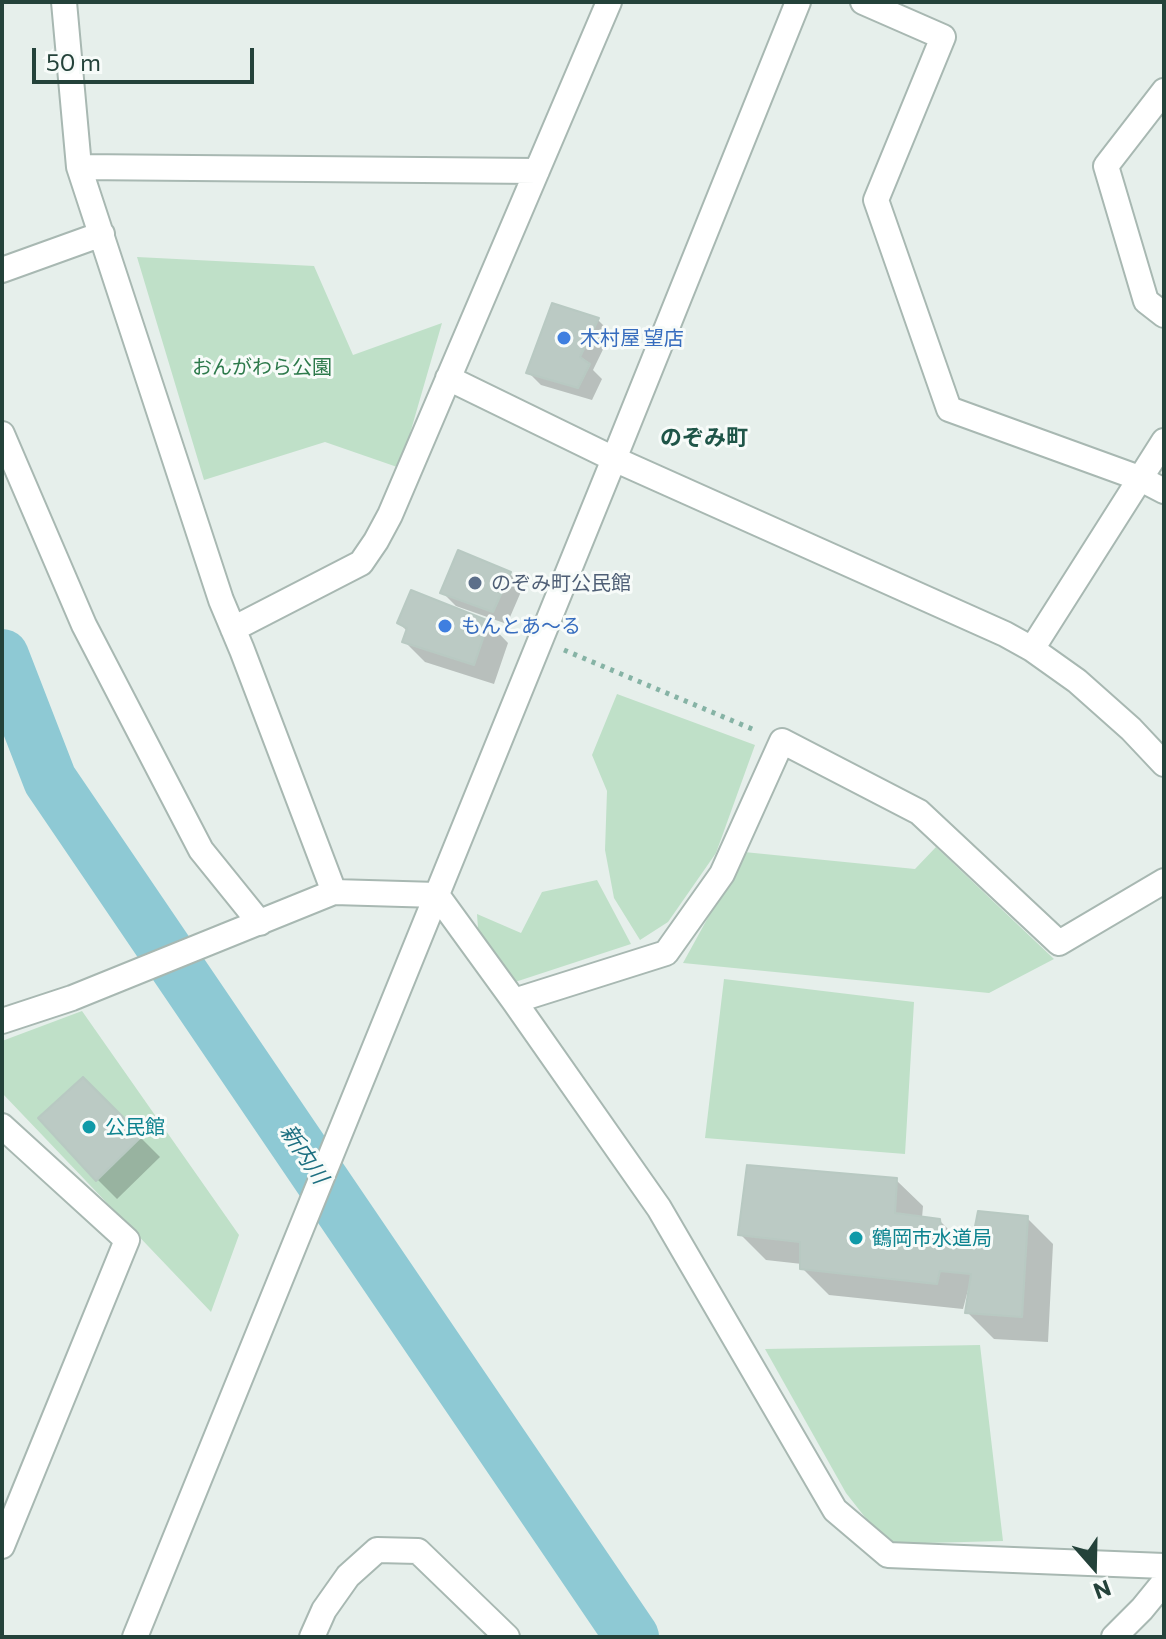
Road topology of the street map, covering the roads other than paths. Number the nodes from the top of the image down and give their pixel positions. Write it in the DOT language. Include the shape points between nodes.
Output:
graph roads {
  1 [pos="64,2"];
  2 [pos="609,2"];
  3 [pos="798,2"];
  4 [pos="863,2"];
  5 [pos="1164,91"];
  6 [pos="79,167"];
  7 [pos="537,171"];
  8 [pos="102,234"];
  9 [pos="2,270"];
  10 [pos="1164,315"];
  11 [pos="448,378"];
  12 [pos="2,434"];
  13 [pos="1164,441"];
  14 [pos="614,459"];
  15 [pos="1139,478"];
  16 [pos="1164,491"];
  17 [pos="233,629"];
  18 [pos="1032,649"];
  19 [pos="1164,764"];
  20 [pos="1164,881"];
  21 [pos="334,892"];
  22 [pos="437,895"];
  23 [pos="252,927"];
  24 [pos="514,1001"];
  25 [pos="2,1021"];
  26 [pos="2,1126"];
  27 [pos="2,1546"];
  28 [pos="1164,1566"];
  29 [pos="1164,1582"];
  30 [pos="135,1637"];
  31 [pos="312,1637"];
  32 [pos="507,1637"];
  33 [pos="1114,1637"];
  1 -- 6 [label="street"];
  2 -- 7 [label="street"];
  3 -- 14 [label="street"];
  4 -- 15 [label="street" via="943,37 876,200 949,409"];
  5 -- 10 [label="street" via="1106,166 1146,301"];
  6 -- 7 [label="street"];
  6 -- 8 [label="street"];
  7 -- 11 [label="street"];
  8 -- 9 [label="street"];
  8 -- 17 [label="street"];
  11 -- 14 [label="street"];
  11 -- 17 [label="street" via="390,515 361,563"];
  12 -- 23 [label="street" via="84,625 201,850"];
  13 -- 15 [label="street"];
  14 -- 18 [label="street"];
  14 -- 22 [label="street"];
  15 -- 16 [label="street"];
  15 -- 18 [label="street"];
  17 -- 21 [label="street"];
  18 -- 19 [label="street" via="1088,691"];
  20 -- 24 [label="street" via="1059,943 919,812 782,741 722,874 666,953"];
  21 -- 22 [label="street"];
  21 -- 23 [label="street"];
  22 -- 24 [label="street"];
  22 -- 30 [label="street"];
  23 -- 25 [label="street"];
  24 -- 28 [label="street" via="659,1208 835,1510 888,1555"];
  26 -- 27 [label="street" via="127,1240"];
  29 -- 33 [label="street"];
  31 -- 32 [label="street" via="348,1576 377,1550 418,1551"];
}
